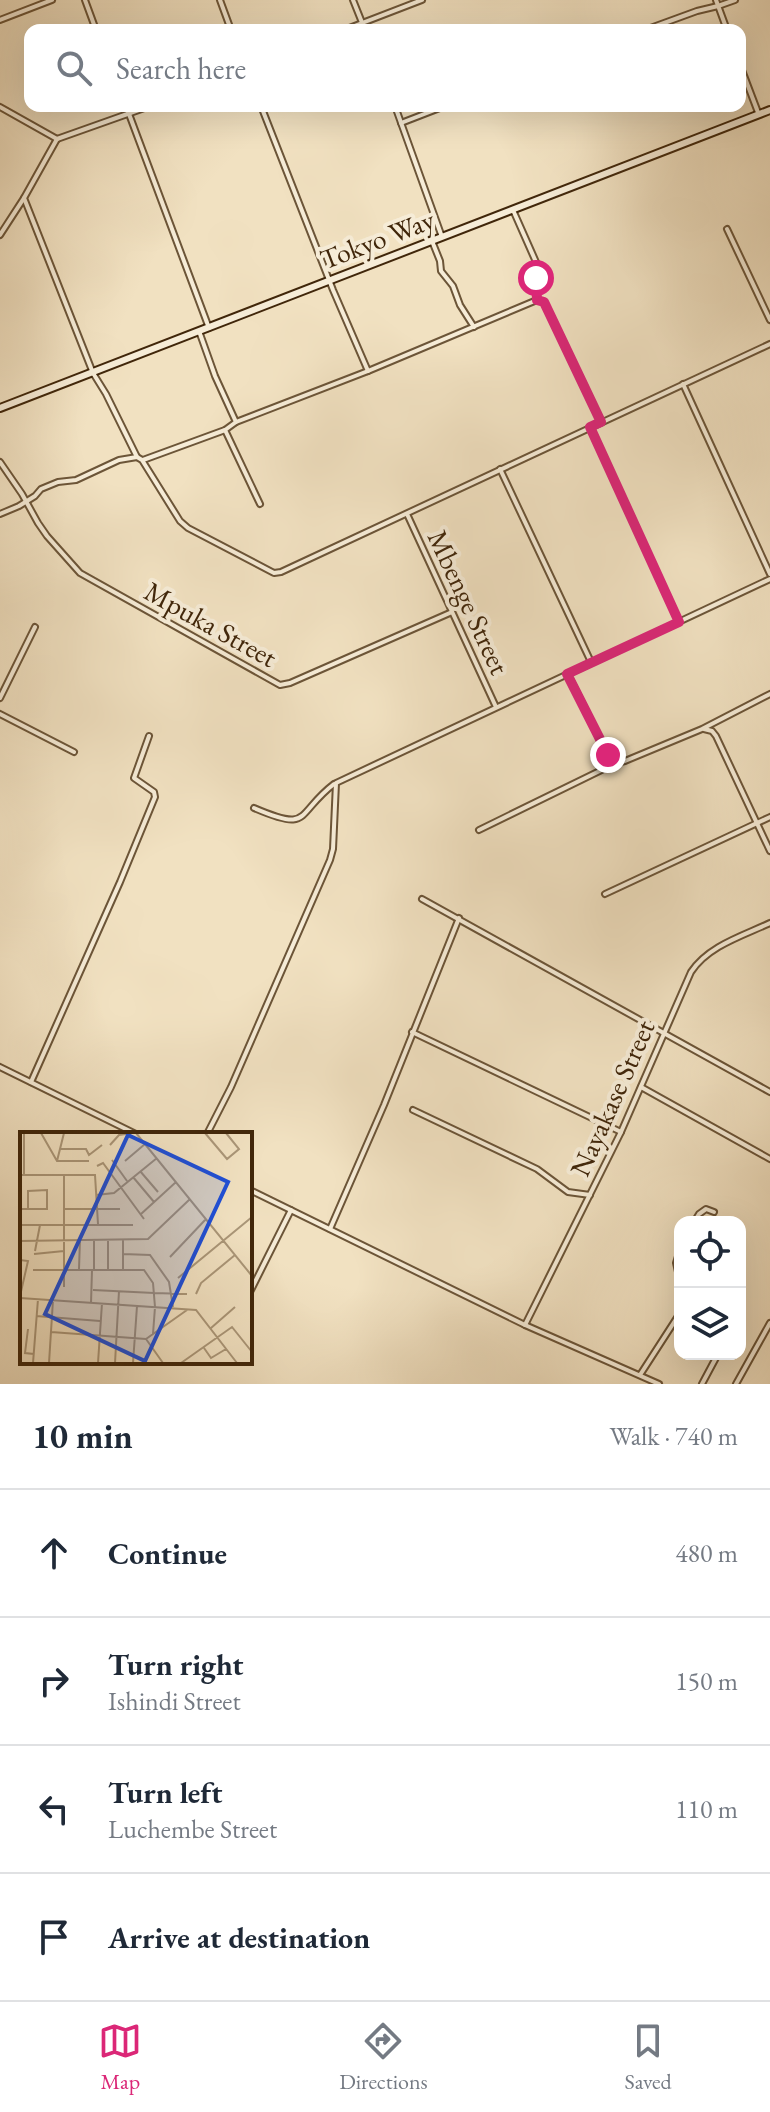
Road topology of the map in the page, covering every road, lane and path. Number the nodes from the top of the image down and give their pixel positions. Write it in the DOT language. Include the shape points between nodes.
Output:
graph roads {
  1 [pos="52,0"];
  2 [pos="85,0"];
  3 [pos="220,0"];
  4 [pos="353,0"];
  5 [pos="422,0"];
  6 [pos="716,0"];
  7 [pos="735,0"];
  8 [pos="718,6"];
  9 [pos="0,20"];
  10 [pos="362,23"];
  11 [pos="94,24"];
  12 [pos="229,24"];
  13 [pos="661,24"];
  14 [pos="725,24"];
  15 [pos="746,81"];
  16 [pos="0,107"];
  17 [pos="770,110"];
  18 [pos="134,112"];
  19 [pos="263,112"];
  20 [pos="397,112"];
  21 [pos="429,112"];
  22 [pos="129,114"];
  23 [pos="759,115"];
  24 [pos="401,123"];
  25 [pos="57,139"];
  26 [pos="24,198"];
  27 [pos="513,210"];
  28 [pos="727,229"];
  29 [pos="0,235"];
  30 [pos="442,237"];
  31 [pos="432,241"];
  32 [pos="330,280"];
  33 [pos="537,300"];
  34 [pos="770,320"];
  35 [pos="474,327"];
  36 [pos="209,328"];
  37 [pos="199,331"];
  38 [pos="770,344"];
  39 [pos="368,371"];
  40 [pos="93,373"];
  41 [pos="683,384"];
  42 [pos="0,408"];
  43 [pos="236,422"];
  44 [pos="601,422"];
  45 [pos="590,427"];
  46 [pos="225,430"];
  47 [pos="140,458"];
  48 [pos="0,462"];
  49 [pos="500,469"];
  50 [pos="26,501"];
  51 [pos="260,504"];
  52 [pos="0,514"];
  53 [pos="407,514"];
  54 [pos="770,577"];
  55 [pos="452,612"];
  56 [pos="679,622"];
  57 [pos="35,627"];
  58 [pos="591,662"];
  59 [pos="567,674"];
  60 [pos="770,694"];
  61 [pos="0,698"];
  62 [pos="496,707"];
  63 [pos="0,714"];
  64 [pos="702,729"];
  65 [pos="149,736"];
  66 [pos="74,752"];
  67 [pos="616,763"];
  68 [pos="336,783"];
  69 [pos="254,808"];
  70 [pos="770,817"];
  71 [pos="757,823"];
  72 [pos="479,830"];
  73 [pos="770,851"];
  74 [pos="605,894"];
  75 [pos="422,899"];
  76 [pos="459,918"];
  77 [pos="770,923"];
  78 [pos="412,1032"];
  79 [pos="663,1034"];
  80 [pos="0,1067"];
  81 [pos="31,1082"];
  82 [pos="641,1087"];
  83 [pos="770,1092"];
  84 [pos="413,1110"];
  85 [pos="132,1132"];
  86 [pos="208,1132"];
  87 [pos="621,1132"];
  88 [pos="770,1159"];
  89 [pos="252,1191"];
  90 [pos="590,1195"];
  91 [pos="291,1210"];
  92 [pos="714,1212"];
  93 [pos="698,1216"];
  94 [pos="330,1229"];
  95 [pos="252,1288"];
  96 [pos="674,1322"];
  97 [pos="770,1323"];
  98 [pos="525,1325"];
  99 [pos="715,1360"];
  100 [pos="640,1375"];
  101 [pos="659,1384"];
  102 [pos="702,1384"];
  103 [pos="736,1384"];
  1 -- 9 [label="street"];
  2 -- 11 [label="street"];
  3 -- 12 [label="street"];
  4 -- 10 [label="street"];
  5 -- 10 [label="street"];
  6 -- 8 [label="street"];
  7 -- 8 [label="street"];
  8 -- 13 [label="street"];
  8 -- 14 [label="street"];
  15 -- 23 [label="street"];
  16 -- 25 [label="street"];
  17 -- 23 [label="street, Tokyo Way"];
  18 -- 22 [label="street"];
  19 -- 32 [label="street"];
  20 -- 24 [label="street"];
  21 -- 24 [label="street"];
  22 -- 25 [label="street"];
  22 -- 36 [label="street"];
  23 -- 27 [label="street, Tokyo Way"];
  24 -- 30 [label="street"];
  25 -- 26 [label="street"];
  26 -- 29 [label="street"];
  26 -- 40 [label="street"];
  27 -- 30 [label="street, Tokyo Way"];
  27 -- 33 [label="street" via="536,262"];
  28 -- 34 [label="street"];
  30 -- 31 [label="street, Tokyo Way"];
  31 -- 32 [label="street, Tokyo Way"];
  31 -- 35 [label="street" via="441,271"];
  32 -- 36 [label="street, Tokyo Way"];
  32 -- 39 [label="street"];
  33 -- 35 [label="street"];
  33 -- 44 [label="street" via="544,302"];
  35 -- 39 [label="street"];
  36 -- 37 [label="street, Tokyo Way"];
  37 -- 40 [label="street, Tokyo Way"];
  37 -- 43 [label="street"];
  38 -- 41 [label="street"];
  39 -- 43 [label="street"];
  40 -- 42 [label="street, Tokyo Way"];
  40 -- 47 [label="street"];
  41 -- 44 [label="street"];
  41 -- 54 [label="street"];
  43 -- 46 [label="street"];
  44 -- 45 [label="street"];
  45 -- 49 [label="street"];
  45 -- 56 [label="street"];
  46 -- 47 [label="street"];
  46 -- 51 [label="street"];
  47 -- 50 [label="street" via="119,460 76,480 49,485"];
  47 -- 53 [label="street" via="184,525 274,573"];
  48 -- 50 [label="street, Mpuka Street"];
  49 -- 53 [label="street"];
  49 -- 58 [label="street"];
  50 -- 52 [label="street"];
  50 -- 55 [label="street, Mpuka Street" via="47,536 86,578 280,685"];
  53 -- 55 [label="street, Mbenge Street"];
  54 -- 56 [label="street"];
  55 -- 62 [label="street, Mbenge Street"];
  56 -- 58 [label="street"];
  57 -- 61 [label="street"];
  58 -- 59 [label="street"];
  59 -- 62 [label="street"];
  59 -- 67 [label="street"];
  60 -- 64 [label="street"];
  62 -- 68 [label="street"];
  63 -- 66 [label="street"];
  64 -- 67 [label="street"];
  64 -- 71 [label="street" via="716,736"];
  65 -- 81 [label="street" via="134,778 155,797"];
  67 -- 72 [label="street"];
  68 -- 69 [label="street" via="295,820"];
  68 -- 86 [label="street" via="330,860"];
  70 -- 71 [label="street"];
  71 -- 73 [label="street"];
  71 -- 74 [label="street"];
  75 -- 76 [label="street"];
  76 -- 78 [label="street"];
  76 -- 79 [label="street"];
  77 -- 79 [label="street, Nayakase Street" via="700,960"];
  78 -- 87 [label="street"];
  78 -- 94 [label="street"];
  79 -- 82 [label="street, Nayakase Street"];
  79 -- 83 [label="street"];
  80 -- 81 [label="street"];
  81 -- 85 [label="street"];
  82 -- 87 [label="street, Nayakase Street"];
  82 -- 88 [label="street"];
  84 -- 90 [label="street" via="537,1169 568,1192"];
  87 -- 90 [label="street, Nayakase Street"];
  89 -- 91 [label="street"];
  90 -- 98 [label="street, Nayakase Street"];
  91 -- 94 [label="street"];
  91 -- 95 [label="street"];
  92 -- 93 [label="street" via="706,1209"];
  94 -- 98 [label="street"];
  96 -- 100 [label="street"];
  97 -- 103 [label="street"];
  98 -- 100 [label="street"];
  99 -- 102 [label="street"];
  100 -- 101 [label="street"];
}
